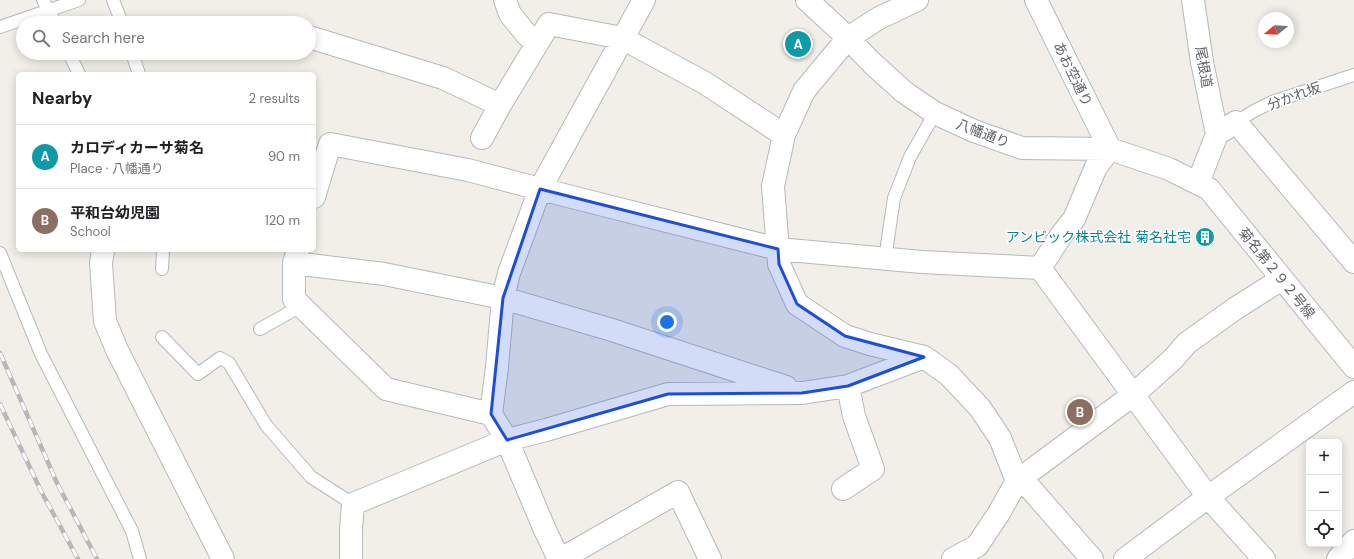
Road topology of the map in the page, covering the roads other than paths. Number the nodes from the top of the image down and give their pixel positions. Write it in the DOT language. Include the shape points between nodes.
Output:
graph roads {
  1 [pos="43,0"];
  2 [pos="79,0"];
  3 [pos="113,0"];
  4 [pos="505,0"];
  5 [pos="644,0"];
  6 [pos="807,0"];
  7 [pos="917,0"];
  8 [pos="1036,0"];
  9 [pos="1193,0"];
  10 [pos="49,11"];
  11 [pos="34,16"];
  12 [pos="52,16"];
  13 [pos="119,16"];
  14 [pos="16,22"];
  15 [pos="0,27"];
  16 [pos="316,38"];
  17 [pos="622,38"];
  18 [pos="848,38"];
  19 [pos="536,43"];
  20 [pos="72,60"];
  21 [pos="134,60"];
  22 [pos="78,72"];
  23 [pos="138,72"];
  24 [pos="1354,75"];
  25 [pos="500,105"];
  26 [pos="935,113"];
  27 [pos="1236,122"];
  28 [pos="1216,134"];
  29 [pos="784,135"];
  30 [pos="482,138"];
  31 [pos="1110,149"];
  32 [pos="1198,183"];
  33 [pos="540,189"];
  34 [pos="316,190"];
  35 [pos="778,249"];
  36 [pos="103,252"];
  37 [pos="163,252"];
  38 [pos="0,254"];
  39 [pos="296,257"];
  40 [pos="885,260"];
  41 [pos="1354,262"];
  42 [pos="1040,268"];
  43 [pos="162,269"];
  44 [pos="1282,279"];
  45 [pos="503,298"];
  46 [pos="301,306"];
  47 [pos="260,329"];
  48 [pos="162,337"];
  49 [pos="924,357"];
  50 [pos="1354,366"];
  51 [pos="848,386"];
  52 [pos="1354,392"];
  53 [pos="802,393"];
  54 [pos="1133,395"];
  55 [pos="491,414"];
  56 [pos="507,440"];
  57 [pos="1017,481"];
  58 [pos="843,489"];
  59 [pos="1208,497"];
  60 [pos="353,504"];
  61 [pos="1354,541"];
  62 [pos="140,559"];
  63 [pos="223,559"];
  64 [pos="351,559"];
  65 [pos="560,559"];
  66 [pos="710,559"];
  67 [pos="953,559"];
  68 [pos="1092,559"];
  69 [pos="1125,559"];
  70 [pos="1264,559"];
  71 [pos="1338,559"];
  1 -- 10 [label="lane"];
  2 -- 10 [label="lane"];
  3 -- 13 [label="lane"];
  4 -- 19 [label="street" via="510,14"];
  5 -- 17 [label="street"];
  6 -- 18 [label="street, 八幡通り"];
  7 -- 18 [label="street" via="879,18"];
  8 -- 31 [label="street, あお空通り"];
  9 -- 28 [label="street, 尾根道"];
  10 -- 11 [label="lane"];
  10 -- 12 [label="lane"];
  14 -- 15 [label="lane"];
  16 -- 25 [label="street" via="443,78"];
  17 -- 19 [label="street" via="549,24"];
  17 -- 29 [label="street" via="705,83"];
  17 -- 33 [label="street"];
  18 -- 26 [label="street, 八幡通り" via="904,92"];
  18 -- 29 [label="street" via="804,91"];
  19 -- 25 [label="street"];
  20 -- 22 [label="lane"];
  21 -- 23 [label="lane"];
  24 -- 27 [label="lane, 分かれ坂" via="1272,102"];
  25 -- 30 [label="street"];
  26 -- 31 [label="street, 八幡通り" via="974,131 1022,148"];
  26 -- 40 [label="lane" via="910,157 894,198"];
  27 -- 28 [label="street"];
  27 -- 41 [label="street"];
  28 -- 32 [label="street"];
  29 -- 35 [label="street" via="773,186"];
  31 -- 32 [label="street, 八幡通り" via="1169,169"];
  31 -- 42 [label="street" via="1096,168 1074,219"];
  32 -- 44 [label="street, 菊名第２９２号線" via="1208,189"];
  33 -- 34 [label="street" via="470,166 330,144"];
  33 -- 35 [label="street"];
  33 -- 45 [label="street" via="509,273"];
  35 -- 40 [label="street"];
  35 -- 49 [label="street" via="779,264 797,304 845,336"];
  36 -- 63 [label="street" via="101,263 105,321 117,350"];
  37 -- 43 [label="lane"];
  38 -- 62 [label="lane" via="41,354 132,531"];
  39 -- 45 [label="street"];
  39 -- 46 [label="street" via="294,300"];
  40 -- 42 [label="street"];
  42 -- 54 [label="street"];
  44 -- 50 [label="street, 菊名第２９２号線"];
  44 -- 54 [label="street" via="1187,343"];
  45 -- 53 [label="street" via="612,330"];
  45 -- 55 [label="street"];
  46 -- 47 [label="lane"];
  46 -- 55 [label="street" via="386,389"];
  48 -- 60 [label="lane" via="198,374 220,358 229,363 266,426 311,477"];
  49 -- 51 [label="street"];
  49 -- 57 [label="street" via="949,375 980,408 1000,438"];
  51 -- 53 [label="street"];
  51 -- 58 [label="street" via="854,416 873,469"];
  52 -- 59 [label="street"];
  53 -- 56 [label="street" via="668,394"];
  54 -- 57 [label="street"];
  54 -- 59 [label="street"];
  55 -- 56 [label="street"];
  56 -- 60 [label="street"];
  56 -- 65 [label="street"];
  57 -- 67 [label="street" via="977,546"];
  57 -- 68 [label="street" via="1030,488"];
  59 -- 69 [label="street"];
  59 -- 70 [label="street"];
  60 -- 64 [label="street"];
  61 -- 71 [label="street"];
  65 -- 66 [label="street" via="678,492"];
}
